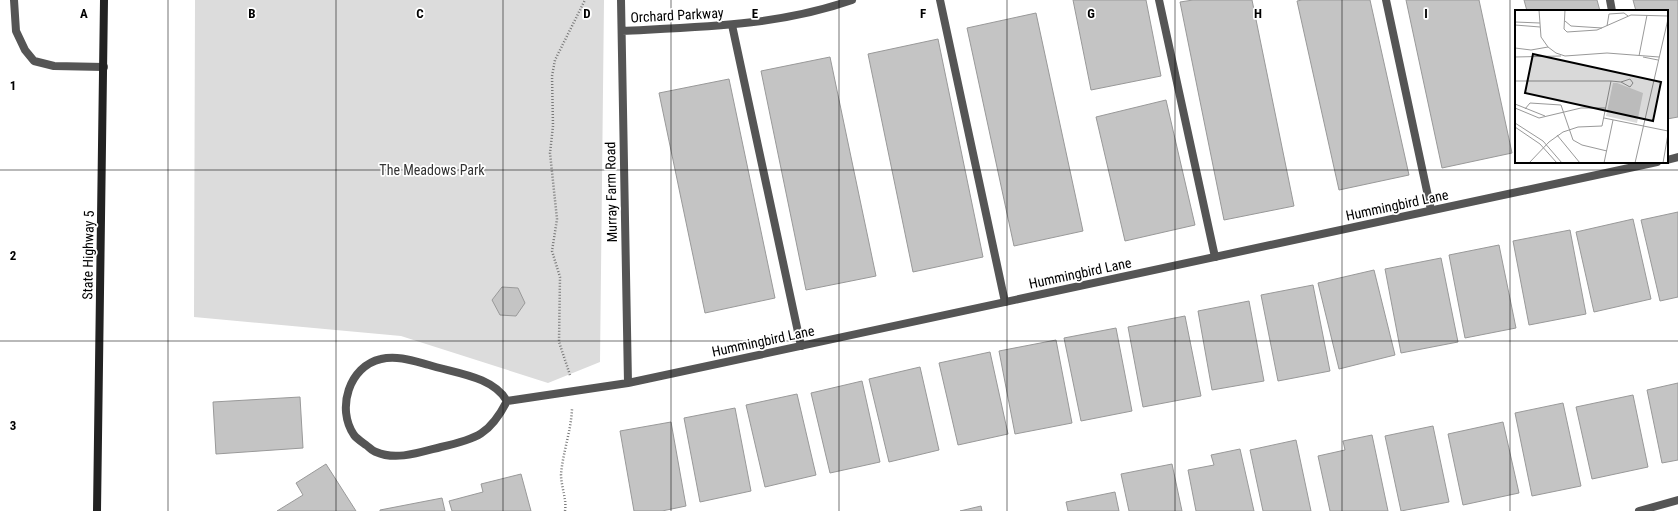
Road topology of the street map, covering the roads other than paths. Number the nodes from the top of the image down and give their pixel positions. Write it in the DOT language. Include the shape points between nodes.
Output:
graph roads {
  1 [pos="14,0"];
  2 [pos="104,0"];
  3 [pos="621,0"];
  4 [pos="852,0"];
  5 [pos="940,0"];
  6 [pos="1159,0"];
  7 [pos="1386,0"];
  8 [pos="1610,0"];
  9 [pos="1612,10"];
  10 [pos="732,25"];
  11 [pos="622,32"];
  12 [pos="104,66"];
  13 [pos="1678,158"];
  14 [pos="1668,160"];
  15 [pos="1645,163"];
  16 [pos="1431,210"];
  17 [pos="1215,257"];
  18 [pos="1005,302"];
  19 [pos="801,346"];
  20 [pos="628,383"];
  21 [pos="507,401"];
  22 [pos="1678,500"];
  23 [pos="97,511"];
  24 [pos="1639,511"];
  1 -- 12 [label="street" via="16,31 25,50 34,61 54,66"];
  2 -- 12 [label="main road, State Highway 5"];
  3 -- 11 [label="street, Murray Farm Road"];
  4 -- 10 [label="street, Orchard Parkway" via="825,10"];
  5 -- 18 [label="street"];
  6 -- 17 [label="street"];
  7 -- 16 [label="street"];
  8 -- 9 [label="street"];
  10 -- 11 [label="street, Orchard Parkway"];
  10 -- 19 [label="street"];
  11 -- 20 [label="street, Murray Farm Road"];
  12 -- 23 [label="main road, State Highway 5"];
  13 -- 14 [label="street"];
  15 -- 16 [label="street, Hummingbird Lane"];
  16 -- 17 [label="street, Hummingbird Lane"];
  17 -- 18 [label="street, Hummingbird Lane"];
  18 -- 19 [label="street, Hummingbird Lane"];
  19 -- 20 [label="street, Hummingbird Lane"];
  20 -- 21 [label="street, Hummingbird Lane"];
  21 -- 21 [label="street" via="502,392 488,382 402,358 381,358 367,366 354,378 346,396 347,418 355,436 375,452 401,456 468,441 485,432 499,416"];
  22 -- 24 [label="street"];
}
